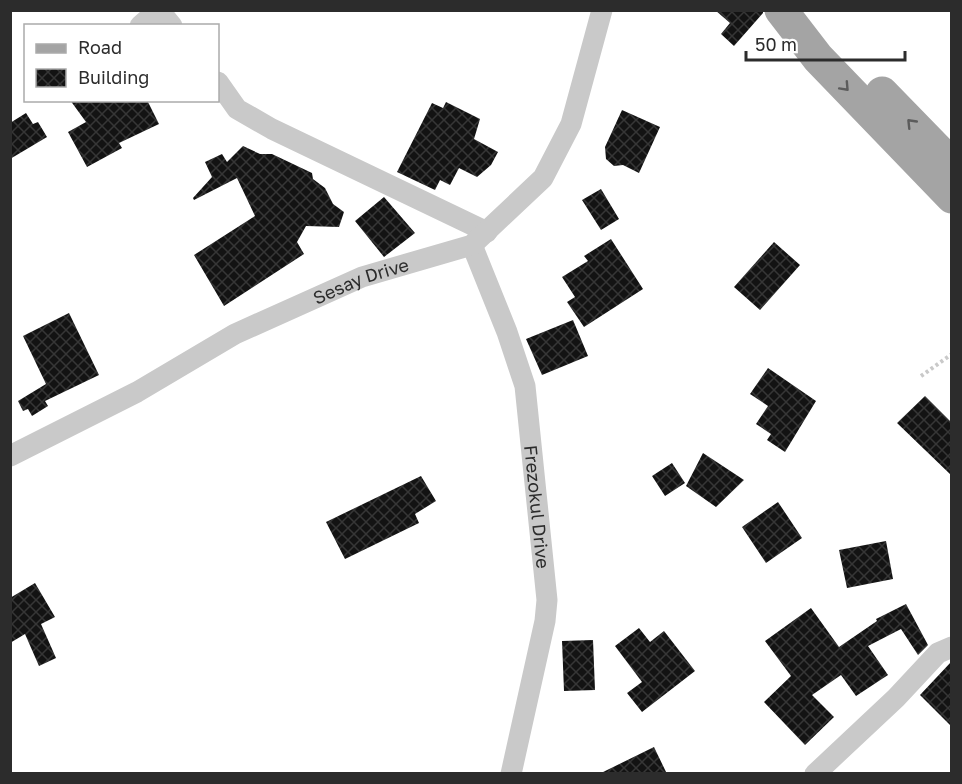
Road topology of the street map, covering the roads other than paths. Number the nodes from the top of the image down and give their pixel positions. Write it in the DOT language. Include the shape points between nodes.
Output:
graph roads {
  1 [pos="602,10"];
  2 [pos="781,10"];
  3 [pos="808,10"];
  4 [pos="142,24"];
  5 [pos="170,24"];
  6 [pos="219,83"];
  7 [pos="951,165"];
  8 [pos="951,197"];
  9 [pos="480,239"];
  10 [pos="10,456"];
  11 [pos="951,647"];
  12 [pos="511,774"];
  13 [pos="814,774"];
  1 -- 9 [label="street, Sesay Drive" via="571,124 548,169"];
  2 -- 8 [label="main road, one-way" via="818,58"];
  7 -- 3 [label="main road, one-way" via="830,40"];
  4 -- 5 [label="street" via="156,12"];
  6 -- 9 [label="street" via="237,109"];
  9 -- 10 [label="street, Sesay Drive" via="362,277 235,333 137,392"];
  9 -- 12 [label="street, Frezokul Drive" via="525,386 547,600"];
  11 -- 13 [label="street" via="938,653"];
}
